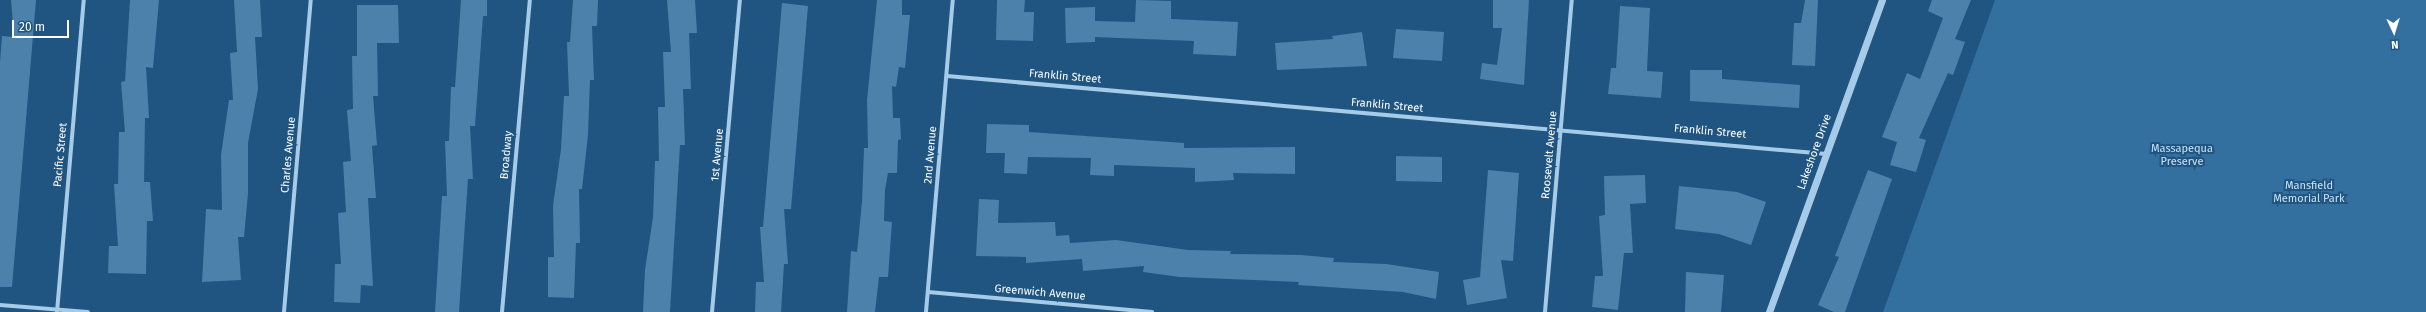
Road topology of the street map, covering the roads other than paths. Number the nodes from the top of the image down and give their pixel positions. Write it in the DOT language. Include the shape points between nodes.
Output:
graph roads {
  1 [pos="84,0"];
  2 [pos="311,0"];
  3 [pos="530,0"];
  4 [pos="740,0"];
  5 [pos="953,0"];
  6 [pos="1572,0"];
  7 [pos="1882,0"];
  8 [pos="947,76"];
  9 [pos="1561,130"];
  10 [pos="1827,154"];
  11 [pos="928,292"];
  12 [pos="0,305"];
  13 [pos="1111,310"];
  14 [pos="57,311"];
  15 [pos="88,312"];
  16 [pos="284,312"];
  17 [pos="502,312"];
  18 [pos="712,312"];
  19 [pos="926,312"];
  20 [pos="1152,312"];
  21 [pos="1545,312"];
  22 [pos="1769,312"];
  1 -- 14 [label="street, Pacific Street"];
  2 -- 16 [label="street, Charles Avenue"];
  3 -- 17 [label="street, Broadway"];
  4 -- 18 [label="street, 1st Avenue"];
  5 -- 8 [label="street, 2nd Avenue"];
  6 -- 9 [label="street, Roosevelt Avenue"];
  7 -- 10 [label="street, Lakeshore Drive"];
  8 -- 9 [label="street, Franklin Street"];
  8 -- 11 [label="street, 2nd Avenue"];
  9 -- 10 [label="street, Franklin Street"];
  9 -- 21 [label="street, Roosevelt Avenue"];
  10 -- 22 [label="street, Lakeshore Drive"];
  11 -- 13 [label="street, Greenwich Avenue"];
  11 -- 19 [label="street, 2nd Avenue"];
  12 -- 14 [label="street"];
  13 -- 20 [label="street, Greenwich Avenue"];
  14 -- 15 [label="street"];
}
